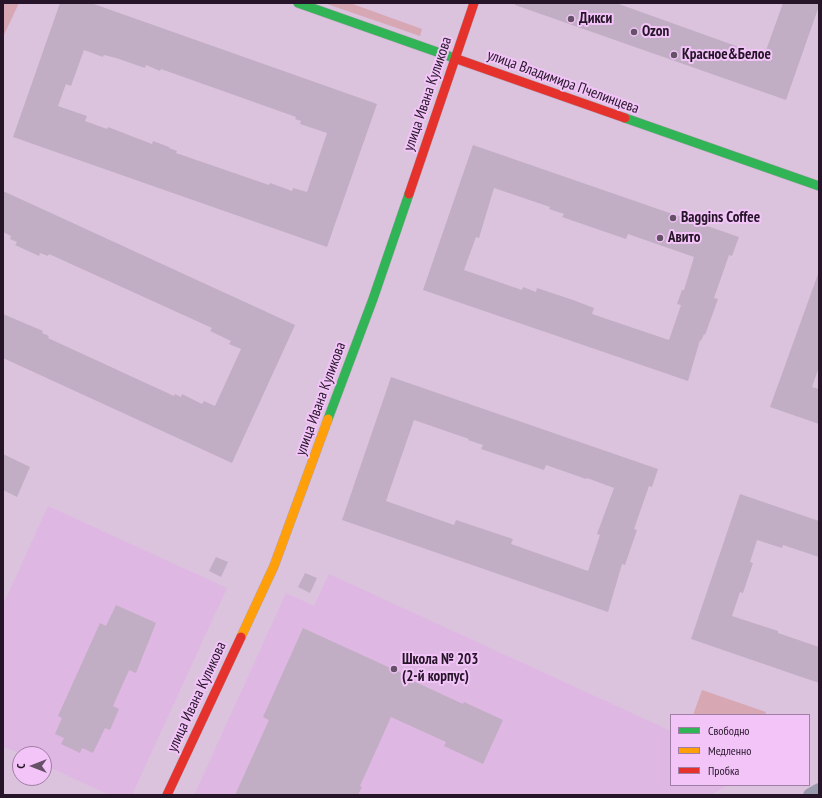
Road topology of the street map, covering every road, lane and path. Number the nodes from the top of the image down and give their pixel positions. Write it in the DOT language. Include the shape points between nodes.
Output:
graph roads {
  1 [pos="298,3"];
  2 [pos="474,3"];
  3 [pos="455,59"];
  4 [pos="819,186"];
  5 [pos="819,790"];
  6 [pos="167,795"];
  7 [pos="810,795"];
  1 -- 3 [label="street, улица Владимира Пчелинцева"];
  2 -- 3 [label="street, улица Ивана Куликова"];
  3 -- 4 [label="street, улица Владимира Пчелинцева"];
  3 -- 6 [label="street, улица Ивана Куликова" via="373,299 274,566"];
  5 -- 7 [label="street"];
}
